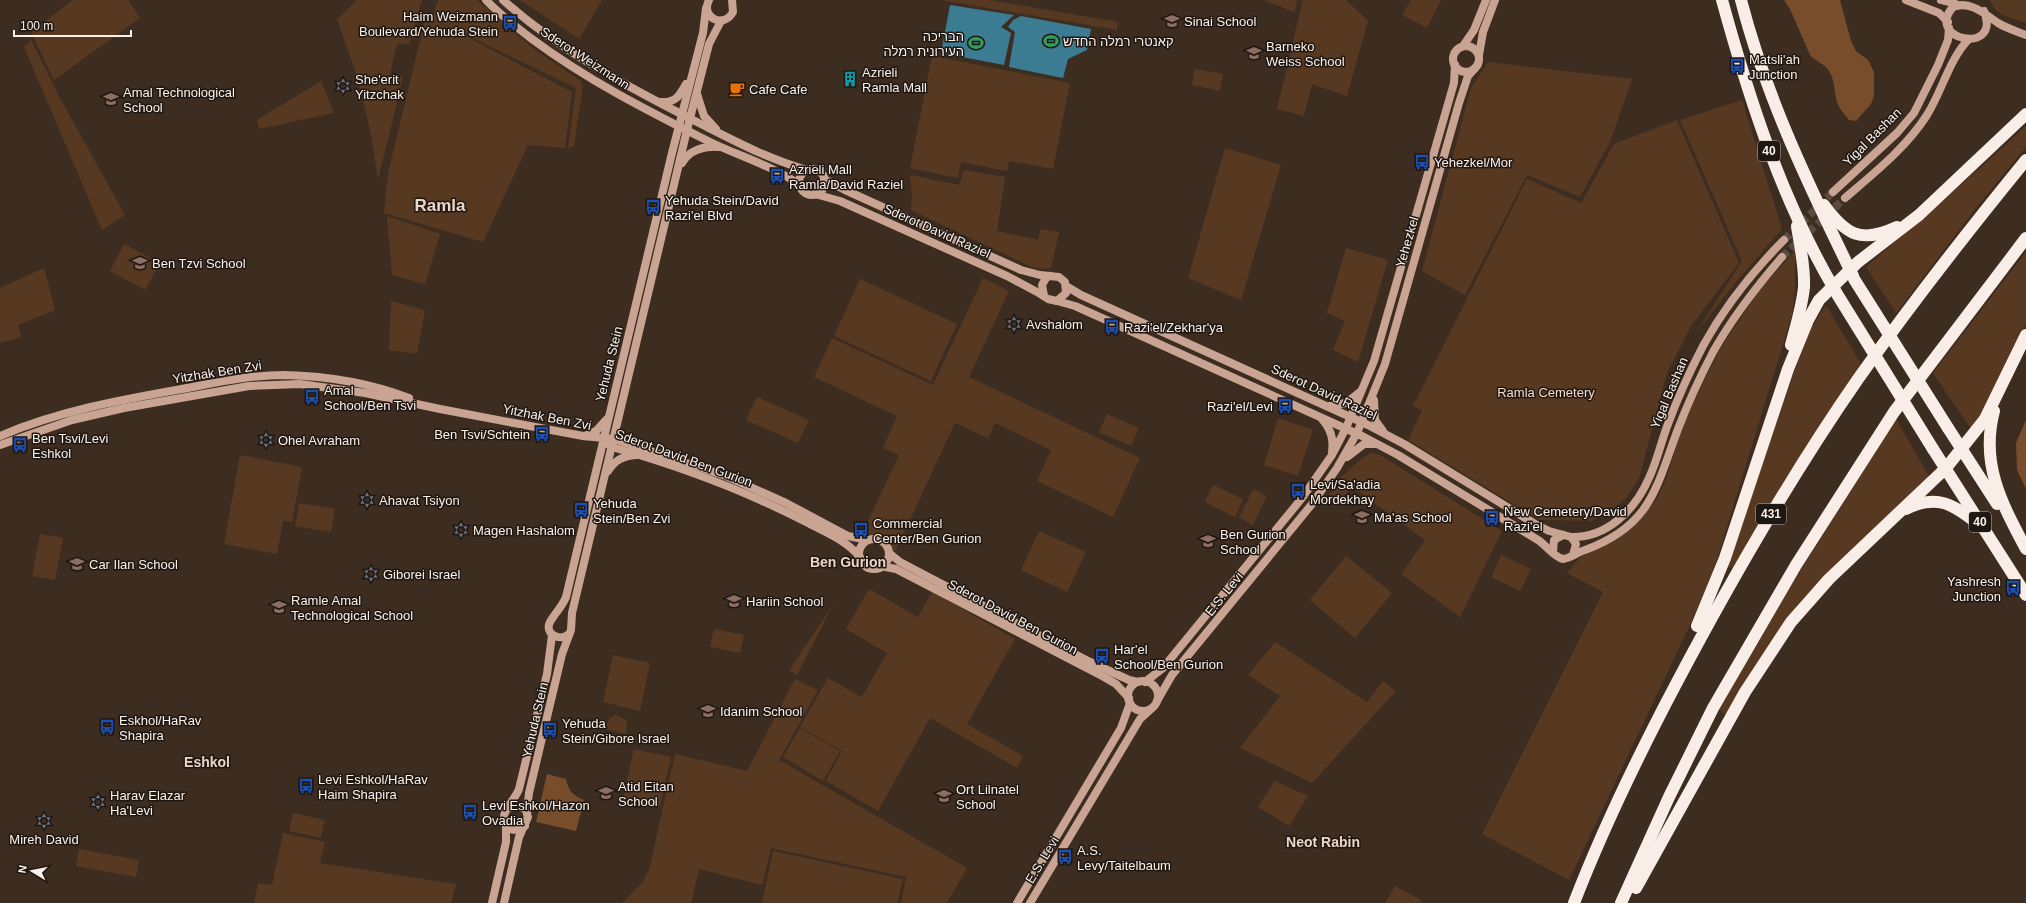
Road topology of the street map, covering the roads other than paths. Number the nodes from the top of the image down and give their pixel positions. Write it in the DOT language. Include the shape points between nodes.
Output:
graph roads {
  1 [pos="486,0"];
  2 [pos="503,0"];
  3 [pos="732,0"];
  4 [pos="1486,0"];
  5 [pos="1495,0"];
  6 [pos="1722,0"];
  7 [pos="1906,0"];
  8 [pos="1941,0"];
  9 [pos="1742,2"];
  10 [pos="1959,2"];
  11 [pos="707,4"];
  12 [pos="1982,6"];
  13 [pos="721,21"];
  14 [pos="1949,25"];
  15 [pos="2005,27"];
  16 [pos="1983,32"];
  17 [pos="2026,34"];
  18 [pos="1968,40"];
  19 [pos="1463,46"];
  20 [pos="1478,55"];
  21 [pos="1455,65"];
  22 [pos="1475,68"];
  23 [pos="692,74"];
  24 [pos="697,93"];
  25 [pos="658,102"];
  26 [pos="681,114"];
  27 [pos="2026,114"];
  28 [pos="690,119"];
  29 [pos="679,126"];
  30 [pos="687,130"];
  31 [pos="724,135"];
  32 [pos="721,147"];
  33 [pos="2026,160"];
  34 [pos="806,170"];
  35 [pos="678,171"];
  36 [pos="824,179"];
  37 [pos="1808,184"];
  38 [pos="800,185"];
  39 [pos="1833,192"];
  40 [pos="815,194"];
  41 [pos="1845,198"];
  42 [pos="1794,213"];
  43 [pos="1919,215"];
  44 [pos="2026,238"];
  45 [pos="1784,240"];
  46 [pos="1782,257"];
  47 [pos="1852,274"];
  48 [pos="1050,276"];
  49 [pos="1066,286"];
  50 [pos="1835,290"];
  51 [pos="1045,297"];
  52 [pos="1057,301"];
  53 [pos="2026,335"];
  54 [pos="2005,380"];
  55 [pos="1363,389"];
  56 [pos="1375,391"];
  57 [pos="1328,406"];
  58 [pos="440,410"];
  59 [pos="1319,416"];
  60 [pos="608,417"];
  61 [pos="1352,417"];
  62 [pos="1362,422"];
  63 [pos="1346,428"];
  64 [pos="1357,433"];
  65 [pos="1766,434"];
  66 [pos="0,436"];
  67 [pos="583,436"];
  68 [pos="1388,436"];
  69 [pos="603,439"];
  70 [pos="613,443"];
  71 [pos="1379,444"];
  72 [pos="0,445"];
  73 [pos="1962,449"];
  74 [pos="638,454"];
  75 [pos="1332,455"];
  76 [pos="1337,468"];
  77 [pos="1946,468"];
  78 [pos="605,475"];
  79 [pos="1986,531"];
  80 [pos="1567,536"];
  81 [pos="868,540"];
  82 [pos="1871,540"];
  83 [pos="2026,550"];
  84 [pos="1553,551"];
  85 [pos="889,553"];
  86 [pos="1573,555"];
  87 [pos="860,556"];
  88 [pos="881,566"];
  89 [pos="2026,595"];
  90 [pos="553,618"];
  91 [pos="571,624"];
  92 [pos="569,634"];
  93 [pos="552,635"];
  94 [pos="1142,682"];
  95 [pos="1129,701"];
  96 [pos="1157,701"];
  97 [pos="1152,708"];
  98 [pos="1626,780"];
  99 [pos="508,808"];
  100 [pos="527,813"];
  101 [pos="506,826"];
  102 [pos="525,826"];
  103 [pos="492,903"];
  104 [pos="504,903"];
  105 [pos="1017,903"];
  106 [pos="1030,903"];
  107 [pos="1574,903"];
  108 [pos="1621,903"];
  109 [pos="1628,903"];
  1 -- 29 [label="main road, Sderot Weizmann" via="509,22 554,54 624,98"];
  2 -- 25 [label="main road, Sderot Weizmann" via="560,45"];
  3 -- 13 [label="main road, Yehuda Stein" via="733,12"];
  4 -- 19 [label="main road" via="1474,30"];
  5 -- 20 [label="main road" via="1483,32"];
  6 -- 42 [label="highway, 40" via="1760,125"];
  7 -- 14 [label="main road" via="1939,13"];
  8 -- 10 [label="main road"];
  9 -- 37 [label="highway, 40" via="1769,90"];
  10 -- 12 [label="main road" via="1972,1"];
  10 -- 14 [label="main road" via="1949,12"];
  11 -- 13 [label="main road" via="709,16"];
  11 -- 23 [label="main road"];
  12 -- 15 [label="main road"];
  12 -- 16 [label="main road" via="1987,21"];
  13 -- 24 [label="main road, Yehuda Stein" via="712,38"];
  14 -- 18 [label="main road" via="1957,37"];
  14 -- 39 [label="main road, Yigal Bashan" via="1948,40 1938,65 1914,112 1897,133"];
  15 -- 16 [label="main road"];
  15 -- 17 [label="main road"];
  16 -- 18 [label="main road"];
  18 -- 41 [label="main road, Yigal Bashan" via="1958,53 1936,101 1919,128"];
  19 -- 20 [label="main road" via="1474,49"];
  19 -- 21 [label="main road" via="1454,53"];
  20 -- 22 [label="main road"];
  21 -- 22 [label="main road" via="1464,72"];
  21 -- 55 [label="main road, Yehezkel" via="1454,83 1379,343"];
  22 -- 56 [label="main road, Yehezkel" via="1468,76 1459,102"];
  23 -- 25 [label="main road" via="678,98 672,102"];
  23 -- 26 [label="main road, Yehuda Stein"];
  24 -- 28 [label="main road, Yehuda Stein"];
  24 -- 31 [label="main road" via="704,116"];
  25 -- 26 [label="main road, Sderot Weizmann"];
  26 -- 28 [label="main road, Sderot Weizmann"];
  26 -- 29 [label="main road, Yehuda Stein"];
  27 -- 43 [label="highway"];
  28 -- 30 [label="main road, Yehuda Stein"];
  28 -- 31 [label="main road"];
  29 -- 30 [label="main road, Sderot Weizmann"];
  29 -- 60 [label="main road, Yehuda Stein"];
  30 -- 32 [label="main road"];
  30 -- 35 [label="main road, Yehuda Stein"];
  31 -- 34 [label="main road"];
  32 -- 35 [label="main road" via="705,147 692,152 685,157"];
  32 -- 38 [label="main road"];
  33 -- 98 [label="highway, 431" via="1892,332 1834,415 1710,618"];
  34 -- 36 [label="main road" via="817,170"];
  34 -- 38 [label="main road" via="800,178"];
  35 -- 70 [label="main road, Yehuda Stein"];
  36 -- 40 [label="main road" via="824,187"];
  36 -- 48 [label="main road, Sderot David Raziel" via="1021,270"];
  37 -- 43 [label="highway" via="1838,224 1856,235 1868,236 1885,232"];
  37 -- 47 [label="highway, 40"];
  38 -- 40 [label="main road" via="806,193"];
  40 -- 51 [label="main road, Sderot David Raziel" via="840,201 906,230 1027,286"];
  42 -- 50 [label="highway, 40"];
  42 -- 65 [label="highway" via="1804,277 1802,298"];
  43 -- 47 [label="highway"];
  44 -- 108 [label="highway" via="1894,412 1792,571 1710,714"];
  45 -- 80 [label="main road, Yigal Bashan" via="1765,259 1732,302 1704,346 1680,393 1649,479 1634,502 1606,529 1586,537"];
  46 -- 86 [label="main road, Yigal Bashan" via="1741,309 1714,352 1691,397 1659,484 1648,503 1634,521 1612,539"];
  47 -- 50 [label="highway"];
  47 -- 73 [label="highway, 40, bridge"];
  48 -- 49 [label="main road" via="1059,277"];
  48 -- 51 [label="main road" via="1042,285 1041,290"];
  49 -- 52 [label="main road" via="1066,293"];
  49 -- 57 [label="main road, Sderot David Raziel"];
  50 -- 65 [label="highway" via="1819,300 1808,320"];
  50 -- 77 [label="highway, 40, bridge"];
  51 -- 52 [label="main road"];
  52 -- 59 [label="main road, Sderot David Raziel" via="1075,306"];
  53 -- 54 [label="highway"];
  54 -- 73 [label="highway" via="1985,418"];
  54 -- 83 [label="highway" via="1991,421 1989,449 1994,482 2002,504"];
  55 -- 57 [label="main road" via="1346,403"];
  55 -- 61 [label="main road, Yehezkel"];
  56 -- 62 [label="main road, Yehezkel"];
  56 -- 68 [label="main road" via="1375,420"];
  57 -- 61 [label="main road, Sderot David Raziel"];
  58 -- 66 [label="main road, Yitzhak Ben Zvi" via="364,384 283,375 248,378 123,400 70,412"];
  58 -- 67 [label="main road, Yitzhak Ben Zvi"];
  58 -- 72 [label="main road, Yitzhak Ben Zvi" via="343,389 300,384 266,384 109,411 44,428"];
  59 -- 63 [label="main road, Sderot David Raziel"];
  59 -- 75 [label="main road" via="1329,426 1333,439"];
  60 -- 67 [label="main road" via="596,431"];
  60 -- 69 [label="main road, Yehuda Stein"];
  61 -- 62 [label="main road, Sderot David Raziel"];
  61 -- 63 [label="main road, E.S. Levi"];
  62 -- 64 [label="main road, E.S. Levi"];
  62 -- 68 [label="main road, Sderot David Raziel"];
  63 -- 64 [label="main road, Sderot David Raziel"];
  63 -- 75 [label="main road, E.S. Levi"];
  64 -- 71 [label="main road, Sderot David Raziel"];
  64 -- 76 [label="main road, E.S. Levi"];
  65 -- 98 [label="highway" via="1712,592"];
  67 -- 69 [label="main road, Yitzhak Ben Zvi"];
  68 -- 80 [label="main road, Sderot David Raziel" via="1535,524"];
  69 -- 70 [label="main road, Sderot David Ben Gurion"];
  69 -- 90 [label="main road, Yehuda Stein" via="566,597"];
  70 -- 74 [label="main road, Sderot David Ben Gurion"];
  70 -- 78 [label="main road, Yehuda Stein"];
  70 -- 81 [label="main road, Sderot David Ben Gurion" via="726,476 786,503 848,536"];
  71 -- 76 [label="main road" via="1364,444"];
  71 -- 84 [label="main road, Sderot David Raziel"];
  73 -- 77 [label="highway"];
  73 -- 83 [label="highway, 40"];
  74 -- 78 [label="main road" via="622,457"];
  74 -- 87 [label="main road, Sderot David Ben Gurion" via="758,498 844,542"];
  75 -- 94 [label="main road, E.S. Levi" via="1284,521 1163,668"];
  76 -- 96 [label="main road, E.S. Levi" via="1293,528 1172,675"];
  77 -- 79 [label="highway, 40"];
  77 -- 82 [label="highway"];
  78 -- 91 [label="main road, Yehuda Stein"];
  79 -- 82 [label="highway" via="1955,507 1942,502 1927,502 1901,511"];
  79 -- 89 [label="highway, 40"];
  80 -- 84 [label="main road" via="1554,540"];
  80 -- 86 [label="main road" via="1576,548"];
  81 -- 85 [label="main road" via="882,541"];
  81 -- 87 [label="main road" via="861,547"];
  82 -- 109 [label="highway" via="1812,596 1767,657 1712,749"];
  84 -- 86 [label="main road" via="1557,557 1563,559"];
  85 -- 88 [label="main road" via="887,561"];
  85 -- 94 [label="main road, Sderot David Ben Gurion" via="900,562 1090,662 1129,680"];
  87 -- 88 [label="main road" via="869,567"];
  88 -- 95 [label="main road, Sderot David Ben Gurion" via="896,569 1104,677 1116,684"];
  90 -- 91 [label="main road" via="564,616"];
  90 -- 93 [label="main road" via="549,625"];
  91 -- 92 [label="main road"];
  92 -- 93 [label="main road" via="559,638"];
  92 -- 100 [label="main road, Yehuda Stein" via="562,654"];
  93 -- 99 [label="main road, Yehuda Stein" via="547,674 519,789"];
  94 -- 95 [label="main road" via="1131,689"];
  94 -- 96 [label="main road" via="1154,686"];
  95 -- 97 [label="main road" via="1138,710"];
  95 -- 105 [label="main road, E.S. Levi" via="1122,728"];
  96 -- 97 [label="main road"];
  97 -- 106 [label="main road, E.S. Levi" via="1140,719"];
  98 -- 107 [label="highway, 431"];
  99 -- 100 [label="main road" via="519,806"];
  99 -- 101 [label="main road" via="504,814"];
  100 -- 102 [label="main road" via="528,820"];
  101 -- 102 [label="main road" via="518,830"];
  101 -- 103 [label="main road" via="506,842"];
  102 -- 104 [label="main road" via="519,837"];
}
